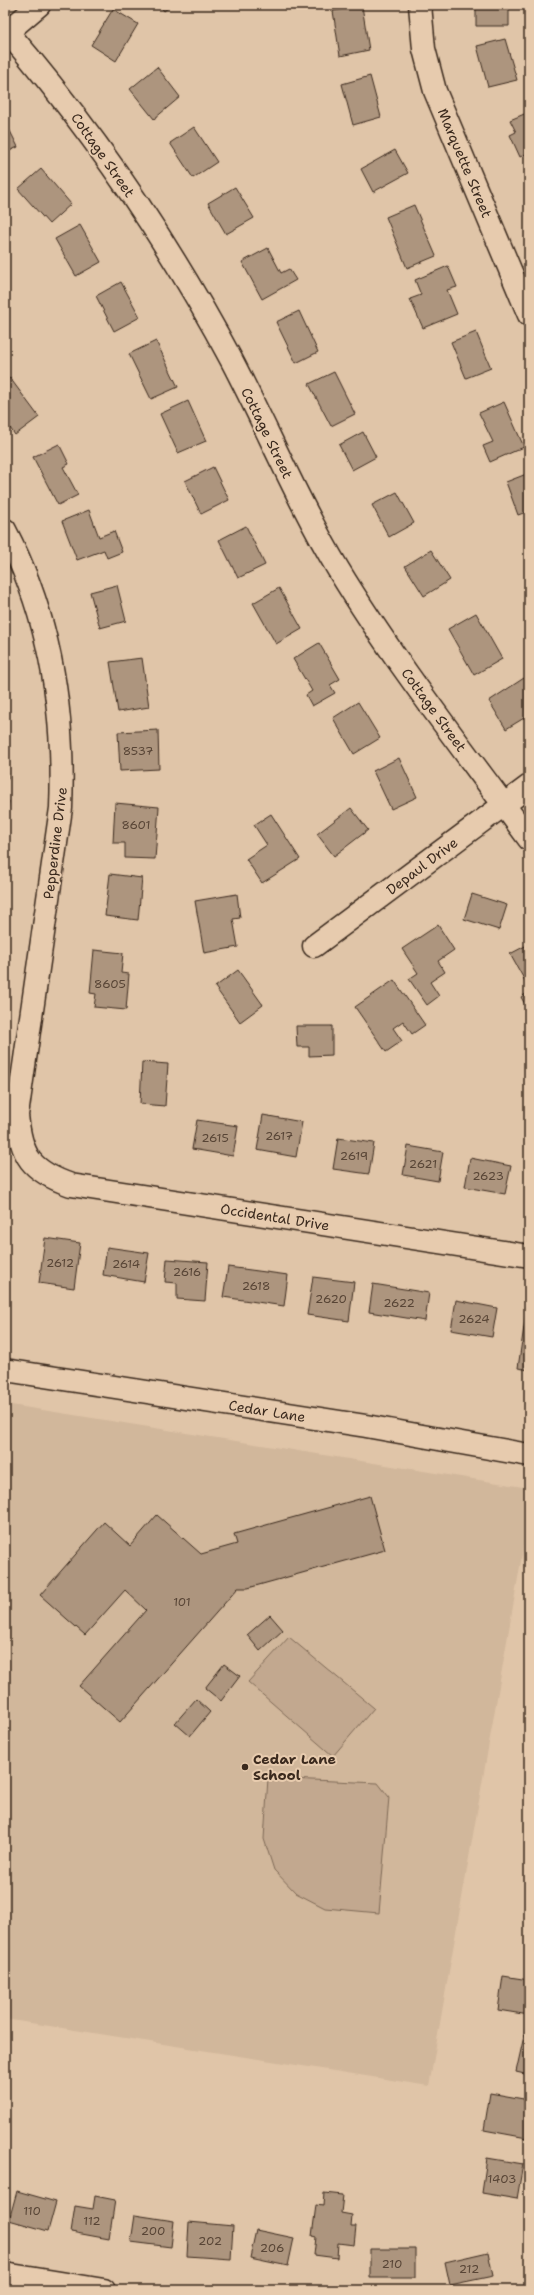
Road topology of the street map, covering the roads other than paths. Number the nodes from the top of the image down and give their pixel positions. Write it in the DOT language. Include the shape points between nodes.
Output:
graph roads {
  1 [pos="39,5"];
  2 [pos="420,5"];
  3 [pos="6,31"];
  4 [pos="529,315"];
  5 [pos="5,530"];
  6 [pos="529,786"];
  7 [pos="504,804"];
  8 [pos="529,839"];
  9 [pos="314,946"];
  10 [pos="30,1160"];
  11 [pos="529,1256"];
  12 [pos="5,1370"];
  13 [pos="529,1455"];
  14 [pos="5,2274"];
  15 [pos="104,2290"];
  1 -- 3 [label="street"];
  2 -- 4 [label="street, Marquette Street" via="424,48 435,91"];
  3 -- 7 [label="street, Cottage Street" via="64,101 170,252 232,362 285,472 337,568 385,643"];
  5 -- 10 [label="street, Pepperdine Drive" via="38,610 53,668 62,729 61,808 17,1115 19,1138"];
  6 -- 7 [label="street, Depaul Drive"];
  7 -- 8 [label="street, Cottage Street"];
  7 -- 9 [label="street, Depaul Drive"];
  10 -- 11 [label="street, Occidental Drive" via="48,1177 71,1185"];
  12 -- 13 [label="street, Cedar Lane" via="366,1426"];
  14 -- 15 [label="street"];
}
